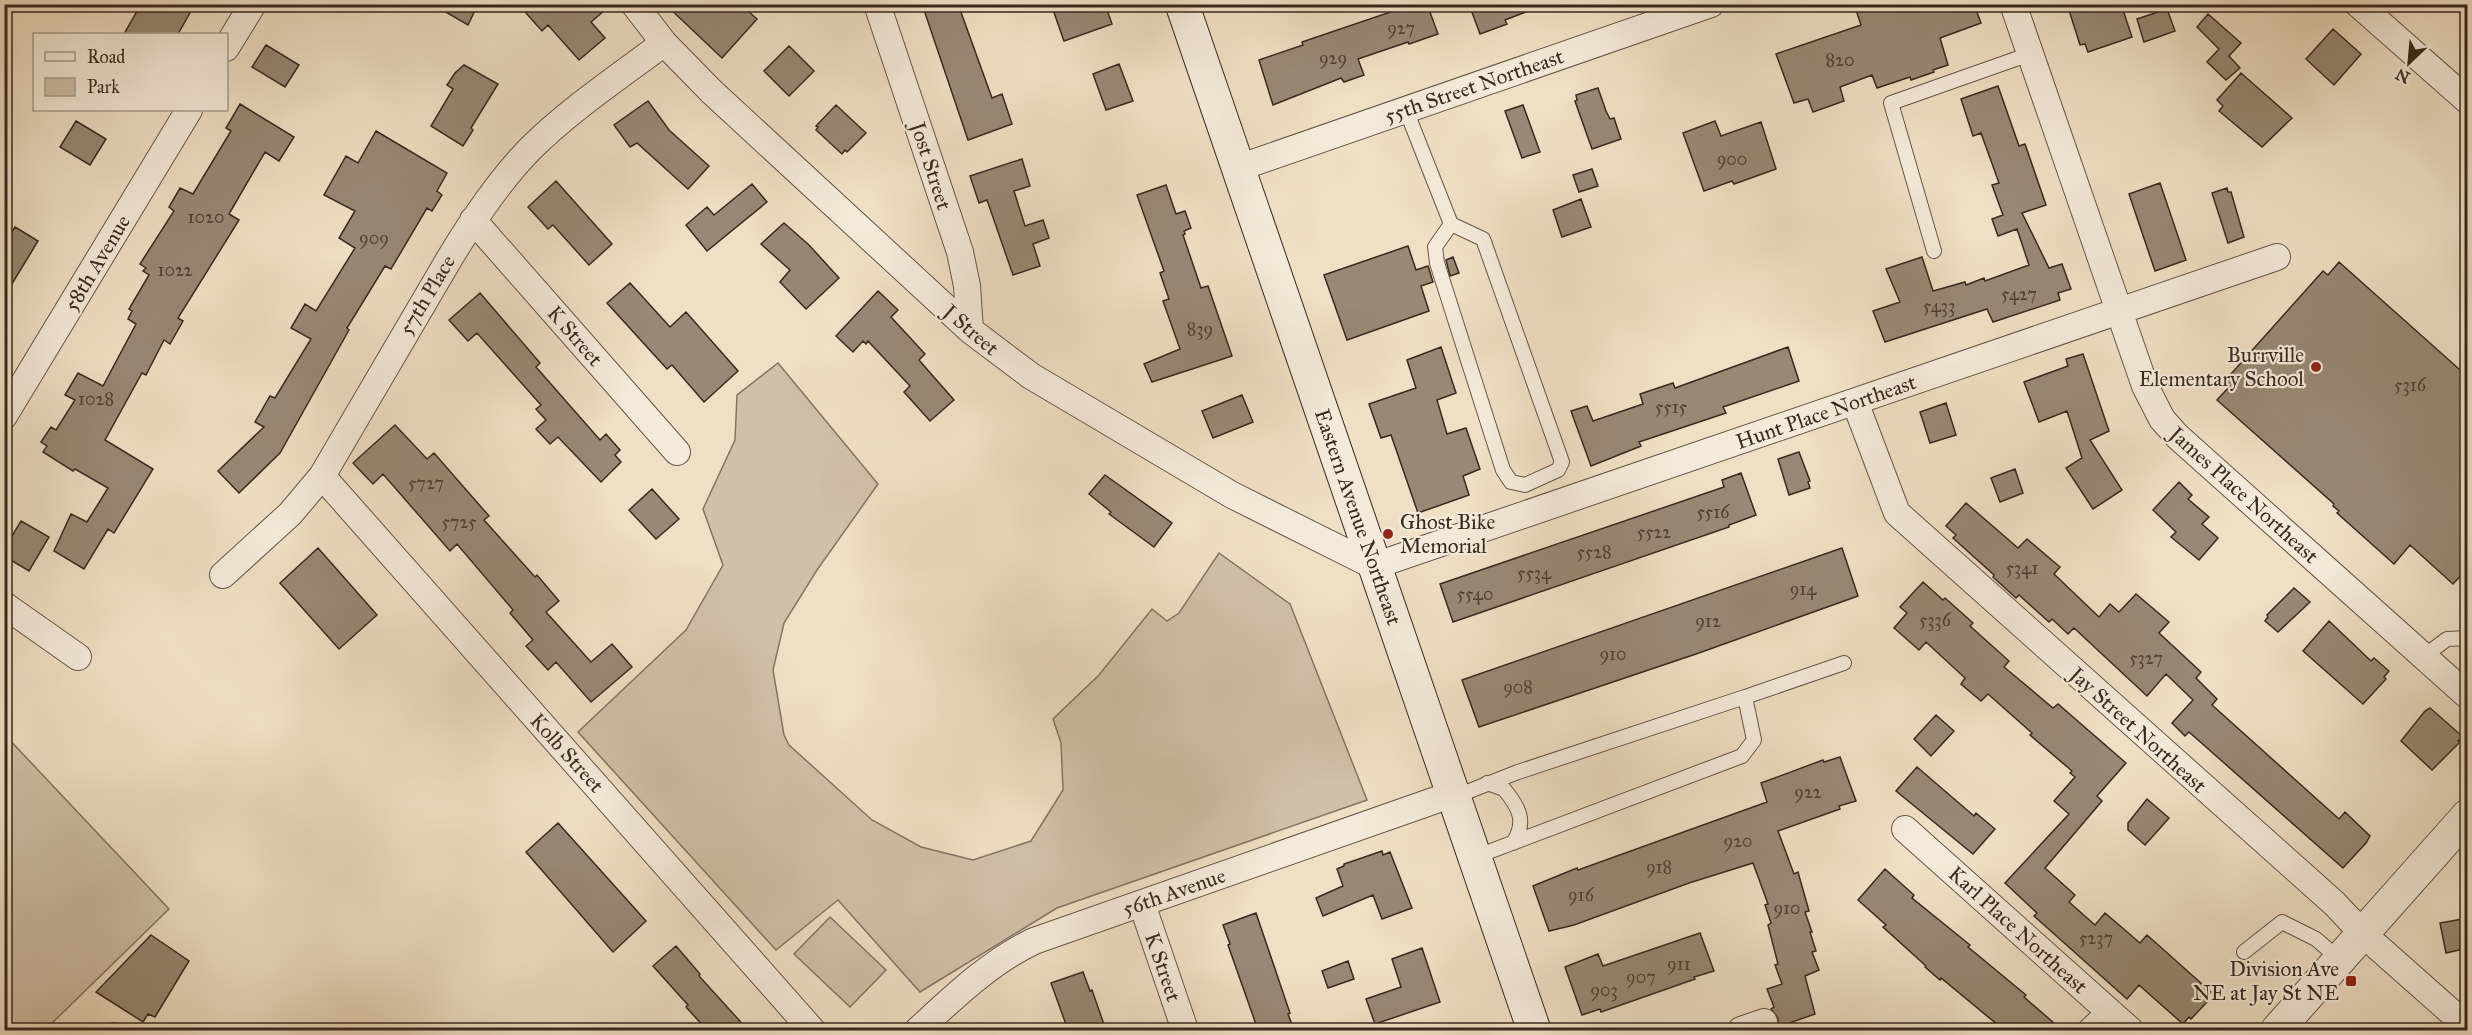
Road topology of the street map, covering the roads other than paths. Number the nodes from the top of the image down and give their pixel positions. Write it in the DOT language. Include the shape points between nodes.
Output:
graph roads {
  1 [pos="253,4"];
  2 [pos="634,4"];
  3 [pos="878,4"];
  4 [pos="1182,4"];
  5 [pos="1711,4"];
  6 [pos="2013,4"];
  7 [pos="2358,4"];
  8 [pos="664,43"];
  9 [pos="228,45"];
  10 [pos="2030,54"];
  11 [pos="2468,101"];
  12 [pos="1406,110"];
  13 [pos="188,111"];
  14 [pos="1238,168"];
  15 [pos="473,220"];
  16 [pos="1451,224"];
  17 [pos="1934,251"];
  18 [pos="2277,257"];
  19 [pos="2119,312"];
  20 [pos="970,330"];
  21 [pos="1855,402"];
  22 [pos="4,416"];
  23 [pos="677,452"];
  24 [pos="322,476"];
  25 [pos="1374,566"];
  26 [pos="223,575"];
  27 [pos="4,605"];
  28 [pos="2468,638"];
  29 [pos="78,657"];
  30 [pos="2423,657"];
  31 [pos="1844,663"];
  32 [pos="2468,696"];
  33 [pos="1745,697"];
  34 [pos="1487,783"];
  35 [pos="1453,796"];
  36 [pos="2466,820"];
  37 [pos="1905,829"];
  38 [pos="1514,843"];
  39 [pos="1474,858"];
  40 [pos="1142,904"];
  41 [pos="2363,934"];
  42 [pos="2244,952"];
  43 [pos="2340,960"];
  44 [pos="2105,1009"];
  45 [pos="2468,1027"];
  46 [pos="812,1030"];
  47 [pos="918,1030"];
  48 [pos="1185,1030"];
  49 [pos="1534,1030"];
  50 [pos="2083,1030"];
  51 [pos="2130,1030"];
  52 [pos="2277,1030"];
  1 -- 9 [label="street"];
  2 -- 8 [label="street, J Street"];
  3 -- 20 [label="street, Jost Street" via="960,252"];
  4 -- 14 [label="main road, Eastern Avenue Northeast"];
  5 -- 12 [label="street, 55th Street Northeast"];
  6 -- 10 [label="street, James Place Northeast"];
  7 -- 11 [label="street"];
  8 -- 15 [label="street, 57th Place" via="531,147"];
  8 -- 20 [label="street, J Street"];
  10 -- 17 [label="lane" via="1891,104"];
  10 -- 19 [label="street, James Place Northeast"];
  12 -- 14 [label="street, 55th Street Northeast"];
  12 -- 16 [label="lane"];
  13 -- 22 [label="street, 58th Avenue"];
  14 -- 25 [label="main road, Eastern Avenue Northeast"];
  15 -- 23 [label="street, K Street"];
  15 -- 24 [label="street, 57th Place"];
  16 -- 16 [label="lane" via="1435,247 1437,263 1503,470 1511,482 1525,485 1558,470 1562,462 1483,239"];
  18 -- 19 [label="street, Hunt Place Northeast"];
  19 -- 21 [label="street, Hunt Place Northeast"];
  19 -- 30 [label="street, James Place Northeast" via="2145,386 2176,436"];
  20 -- 25 [label="street, J Street" via="1031,376 1232,495"];
  21 -- 25 [label="street, Hunt Place Northeast"];
  21 -- 41 [label="street, Jay Street Northeast" via="1897,513 2335,904"];
  24 -- 26 [label="street, 57th Place" via="290,514"];
  24 -- 46 [label="street, Kolb Street"];
  25 -- 35 [label="main road, Eastern Avenue Northeast"];
  27 -- 29 [label="street"];
  28 -- 30 [label="lane" via="2447,639"];
  30 -- 32 [label="street, James Place Northeast"];
  31 -- 33 [label="lane"];
  33 -- 34 [label="lane"];
  33 -- 38 [label="lane" via="1754,740 1742,756"];
  34 -- 35 [label="lane"];
  34 -- 38 [label="lane" via="1504,789 1518,812 1521,829"];
  35 -- 39 [label="main road, Eastern Avenue Northeast"];
  35 -- 40 [label="street, 56th Avenue"];
  36 -- 41 [label="street"];
  37 -- 44 [label="street, Karl Place Northeast"];
  38 -- 39 [label="lane"];
  39 -- 49 [label="main road, Eastern Avenue Northeast"];
  40 -- 47 [label="street, 56th Avenue" via="1034,941 1006,955"];
  40 -- 48 [label="street, K Street"];
  41 -- 43 [label="street"];
  41 -- 45 [label="street, Jay Street Northeast"];
  42 -- 43 [label="lane" via="2283,922 2316,939"];
  43 -- 52 [label="street"];
  44 -- 50 [label="lane"];
  44 -- 51 [label="street, Karl Place Northeast"];
}
